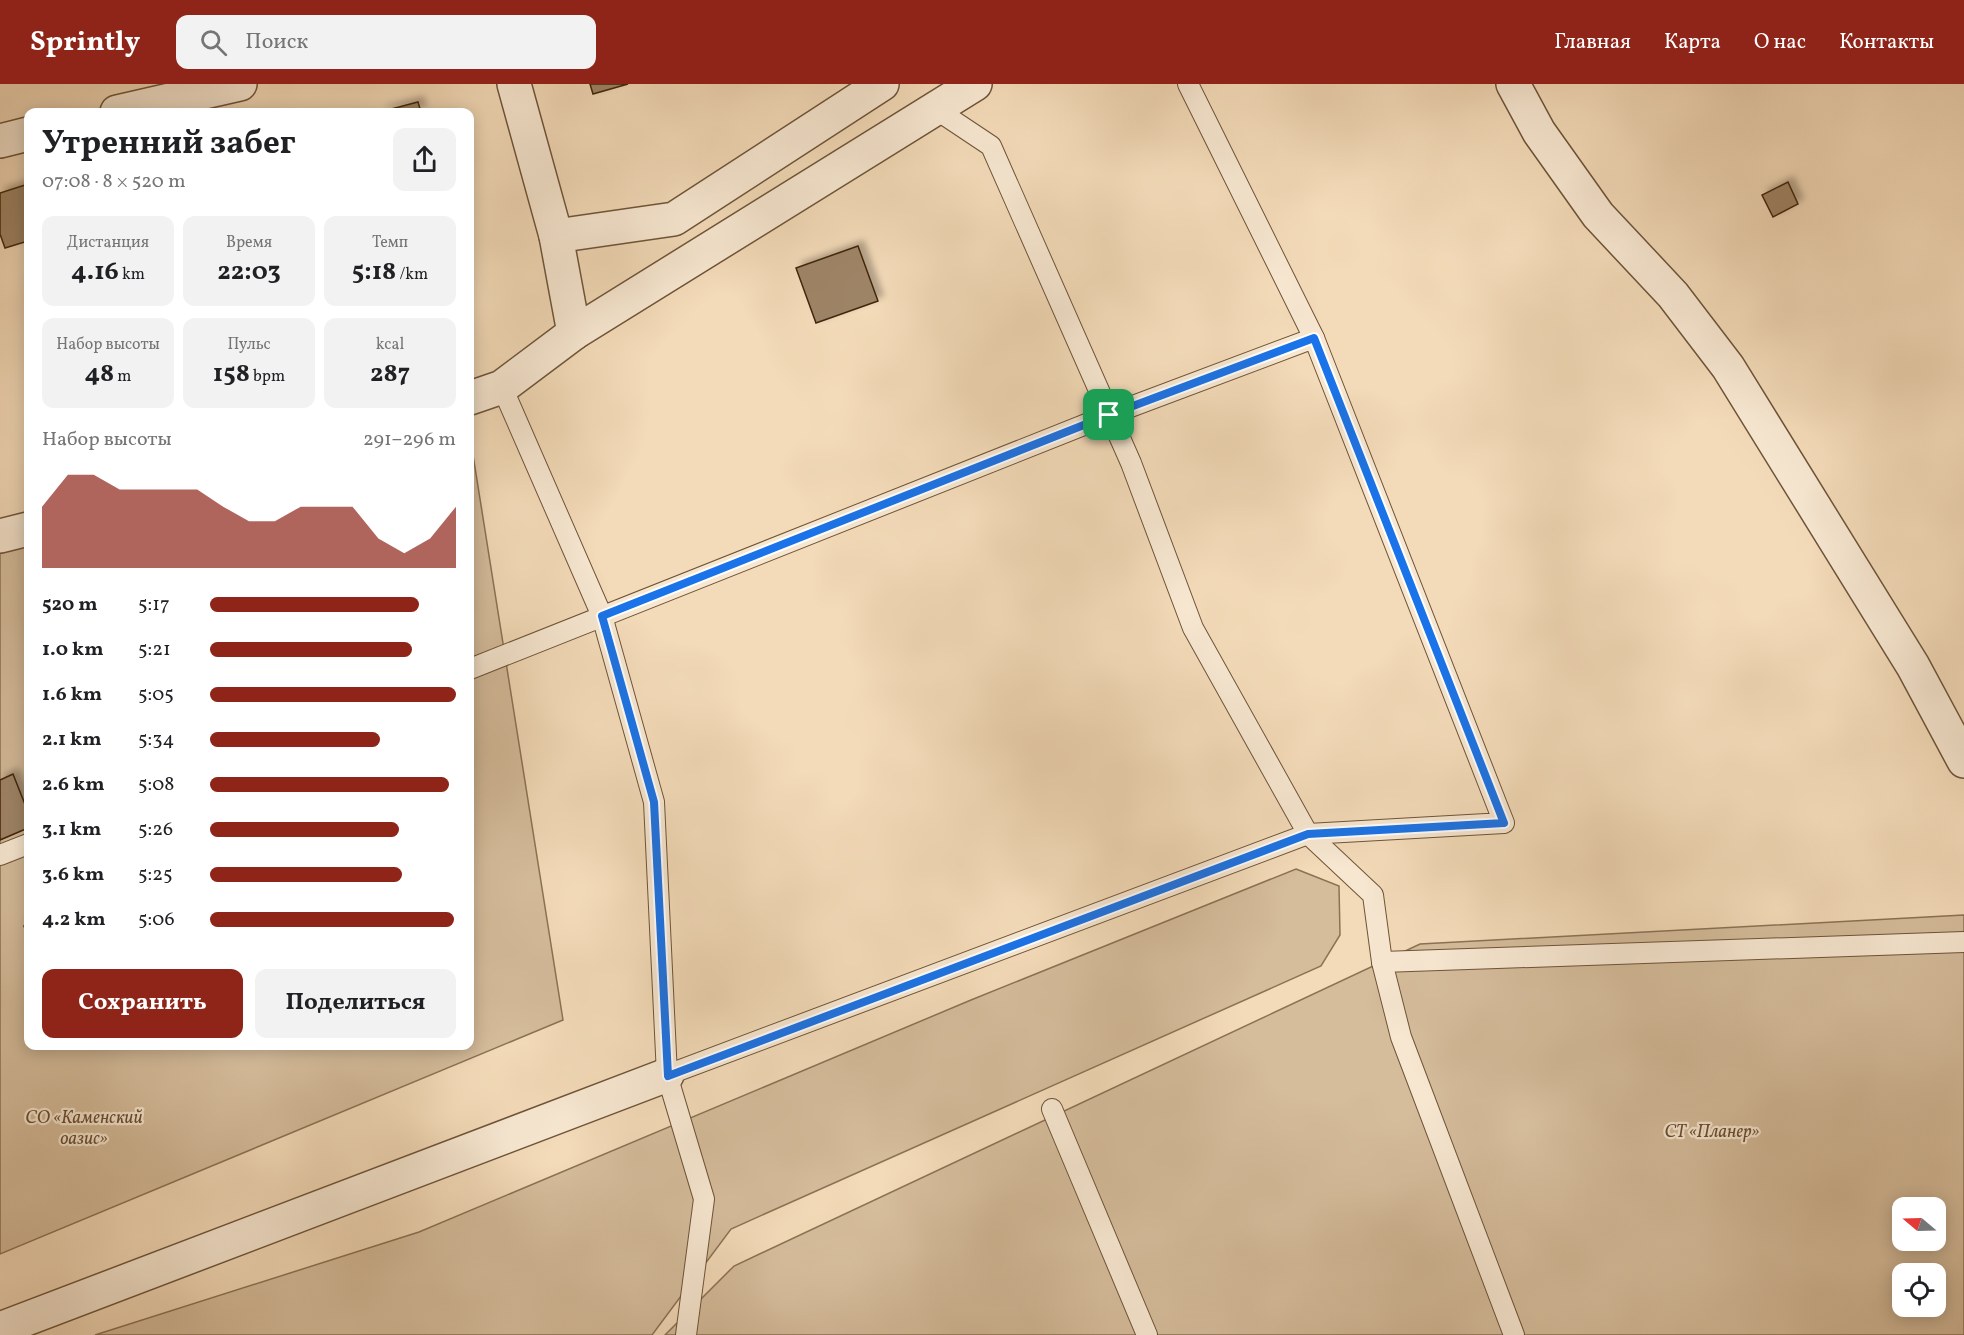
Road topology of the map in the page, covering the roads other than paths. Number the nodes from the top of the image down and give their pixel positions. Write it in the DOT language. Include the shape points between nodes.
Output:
graph roads {
  1 [pos="240,84"];
  2 [pos="513,84"];
  3 [pos="882,84"];
  4 [pos="975,84"];
  5 [pos="1188,84"];
  6 [pos="1514,84"];
  7 [pos="135,108"];
  8 [pos="934,108"];
  9 [pos="24,135"];
  10 [pos="0,141"];
  11 [pos="556,236"];
  12 [pos="574,333"];
  13 [pos="1314,338"];
  14 [pos="502,387"];
  15 [pos="474,397"];
  16 [pos="1109,415"];
  17 [pos="24,530"];
  18 [pos="0,536"];
  19 [pos="602,616"];
  20 [pos="474,667"];
  21 [pos="1964,761"];
  22 [pos="1308,834"];
  23 [pos="24,846"];
  24 [pos="0,855"];
  25 [pos="1964,942"];
  26 [pos="1382,962"];
  27 [pos="668,1076"];
  28 [pos="1052,1109"];
  29 [pos="0,1329"];
  30 [pos="686,1335"];
  31 [pos="1147,1335"];
  32 [pos="1514,1335"];
  1 -- 7 [label="street"];
  2 -- 11 [label="street"];
  3 -- 11 [label="street" via="674,219"];
  4 -- 8 [label="street"];
  5 -- 13 [label="lane"];
  6 -- 21 [label="street" via="1539,132 1598,215 1673,295 1728,367 1913,666"];
  8 -- 12 [label="street"];
  8 -- 16 [label="lane" via="991,146"];
  9 -- 10 [label="street"];
  11 -- 12 [label="street"];
  12 -- 14 [label="street"];
  13 -- 16 [label="lane"];
  13 -- 22 [label="lane" via="1504,823"];
  14 -- 15 [label="street"];
  14 -- 19 [label="lane"];
  16 -- 19 [label="lane"];
  16 -- 22 [label="lane" via="1131,463 1192,628"];
  17 -- 18 [label="street"];
  19 -- 20 [label="lane"];
  19 -- 27 [label="lane" via="654,802"];
  22 -- 26 [label="lane" via="1374,895"];
  22 -- 27 [label="lane"];
  23 -- 24 [label="lane"];
  25 -- 26 [label="lane"];
  26 -- 32 [label="lane" via="1401,1037"];
  27 -- 29 [label="street"];
  27 -- 30 [label="lane" via="704,1199"];
  28 -- 31 [label="lane"];
}
